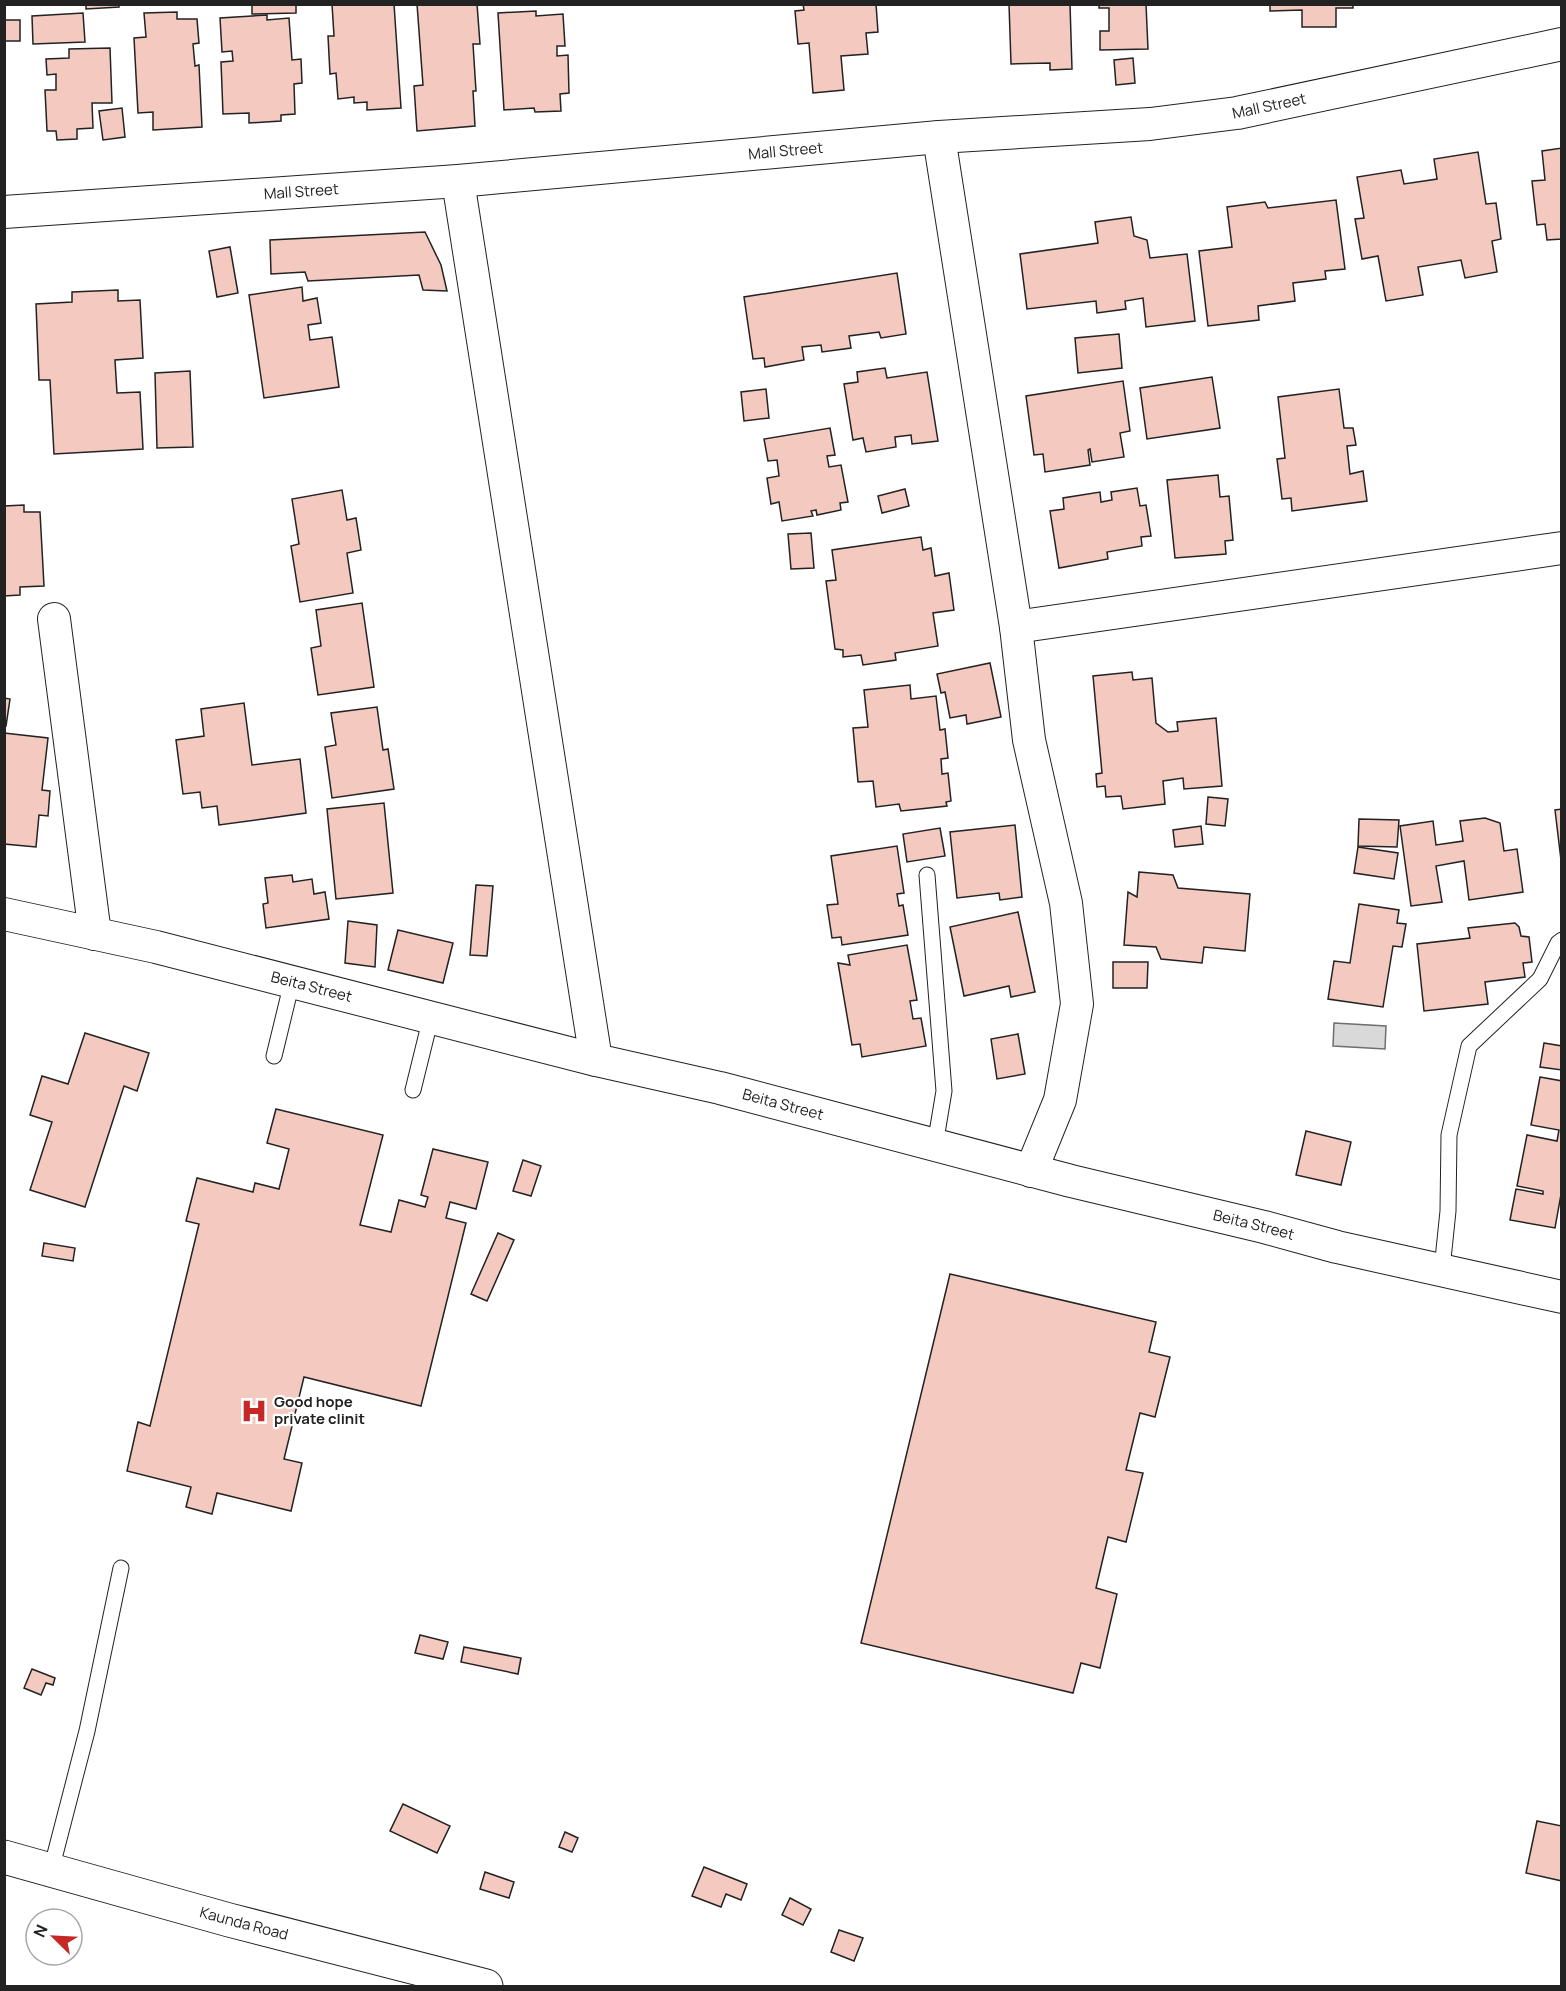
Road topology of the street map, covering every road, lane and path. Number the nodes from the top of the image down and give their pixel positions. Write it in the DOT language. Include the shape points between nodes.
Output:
graph roads {
  1 [pos="1562,45"];
  2 [pos="939,136"];
  3 [pos="458,181"];
  4 [pos="4,212"];
  5 [pos="1562,548"];
  6 [pos="54,619"];
  7 [pos="1016,627"];
  8 [pos="927,875"];
  9 [pos="4,914"];
  10 [pos="95,934"];
  11 [pos="1562,940"];
  12 [pos="292,982"];
  13 [pos="431,1017"];
  14 [pos="274,1056"];
  15 [pos="596,1060"];
  16 [pos="413,1090"];
  17 [pos="935,1145"];
  18 [pos="1030,1171"];
  19 [pos="1442,1269"];
  20 [pos="1562,1297"];
  21 [pos="121,1568"];
  22 [pos="4,1857"];
  23 [pos="51,1870"];
  24 [pos="486,1986"];
  1 -- 2 [label="street, Mall Street" via="1237,113 1150,124"];
  2 -- 3 [label="street, Mall Street"];
  2 -- 7 [label="street"];
  3 -- 4 [label="street, Mall Street"];
  3 -- 15 [label="street"];
  5 -- 7 [label="street"];
  6 -- 10 [label="street"];
  7 -- 18 [label="street" via="1029,740 1066,903 1077,1004 1060,1101"];
  8 -- 17 [label="lane" via="945,1091"];
  9 -- 10 [label="street, Beita Street"];
  10 -- 12 [label="street, Beita Street"];
  11 -- 19 [label="lane" via="1540,979 1469,1046 1449,1135"];
  12 -- 13 [label="street, Beita Street"];
  12 -- 14 [label="lane"];
  13 -- 15 [label="street, Beita Street"];
  13 -- 16 [label="lane"];
  15 -- 17 [label="street, Beita Street"];
  17 -- 18 [label="street, Beita Street"];
  18 -- 19 [label="street, Beita Street" via="1336,1247"];
  19 -- 20 [label="street, Beita Street"];
  21 -- 23 [label="lane" via="87,1731"];
  22 -- 23 [label="main road, Kaunda Road"];
  23 -- 24 [label="main road, Kaunda Road"];
}
